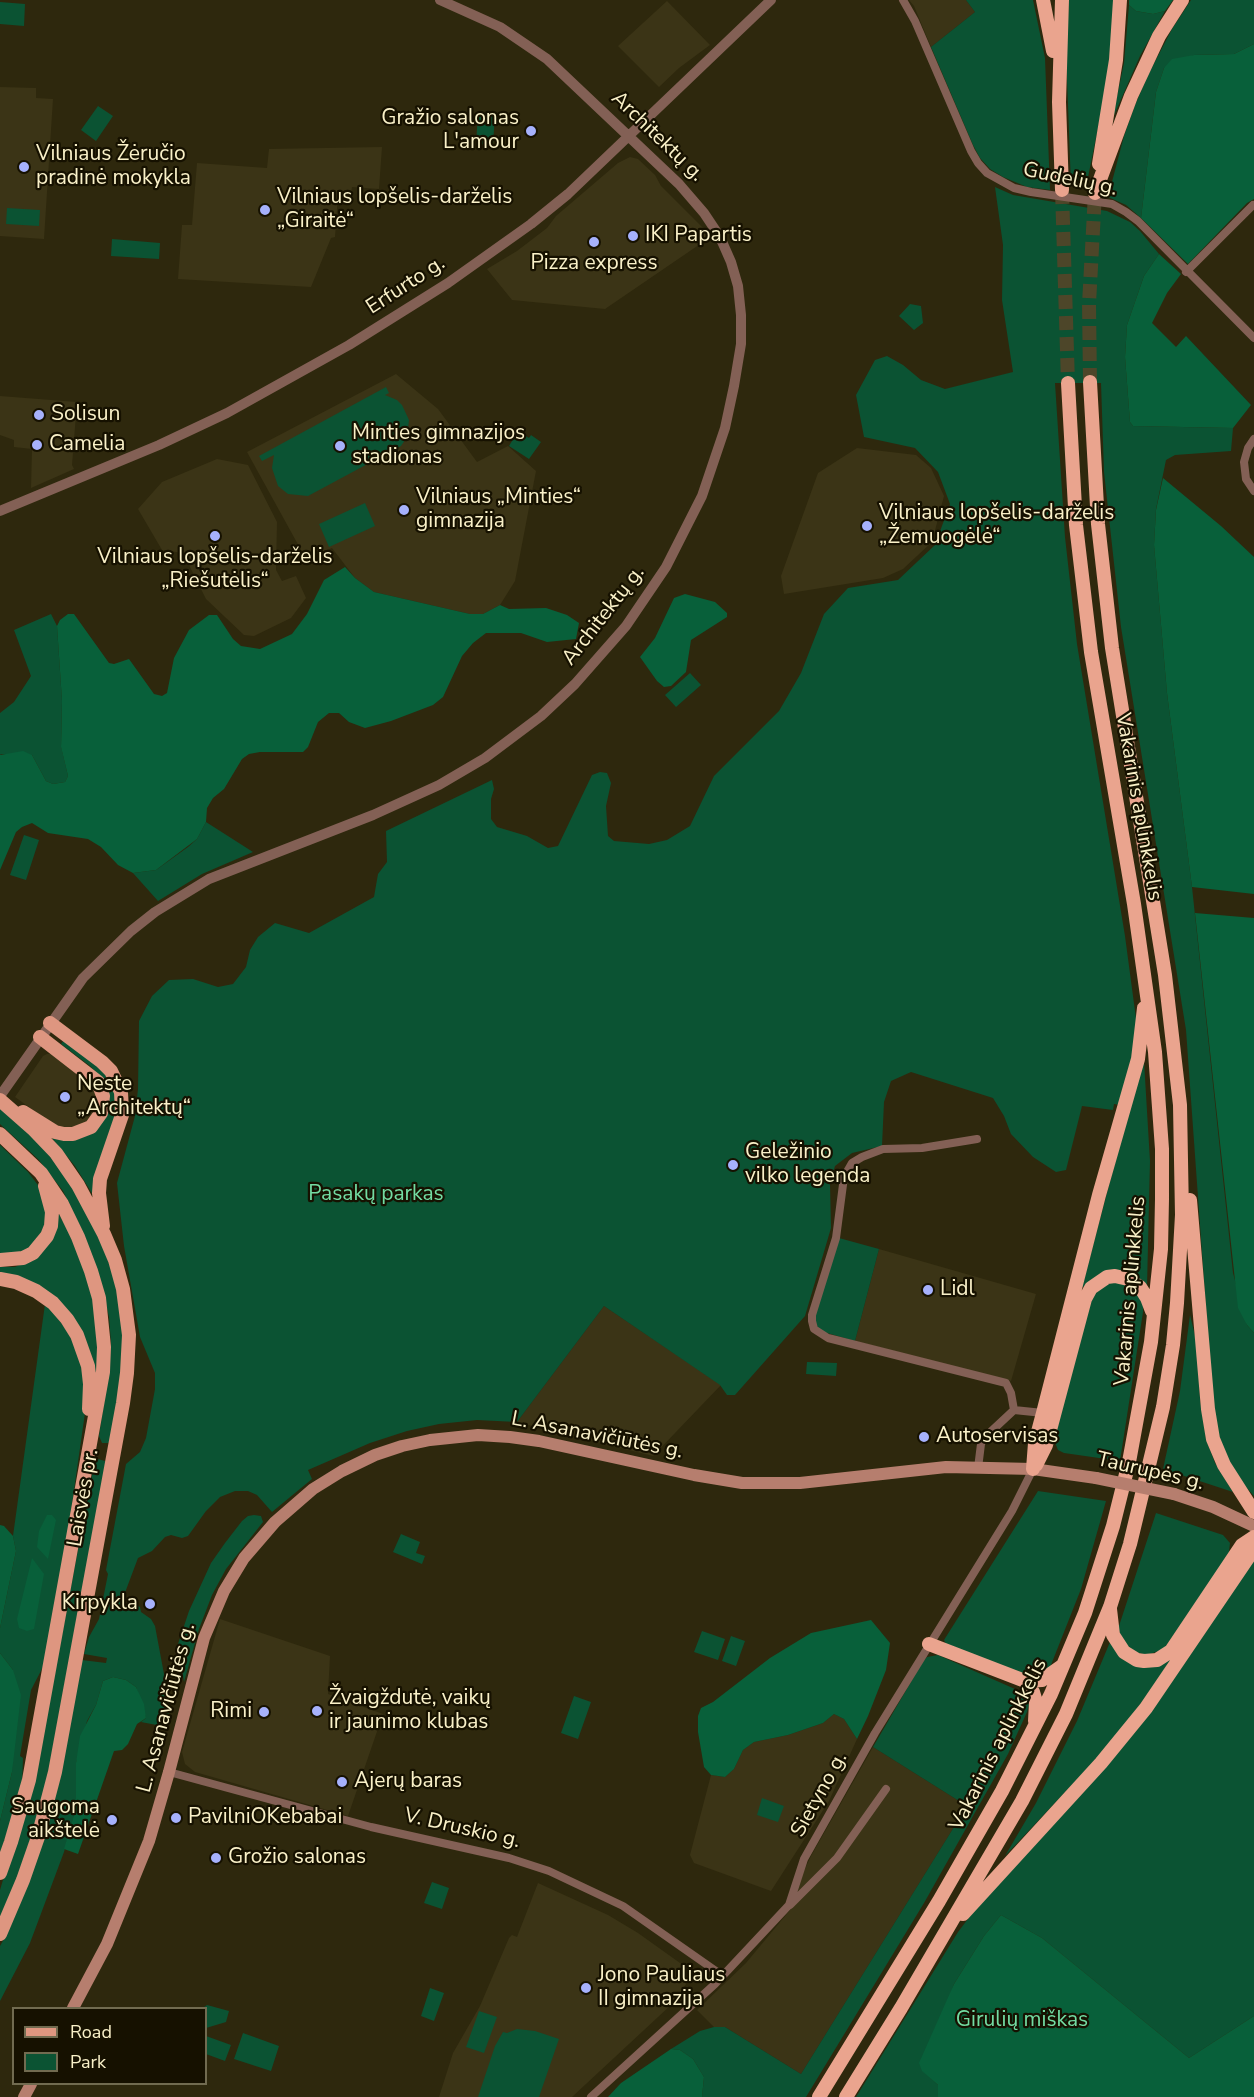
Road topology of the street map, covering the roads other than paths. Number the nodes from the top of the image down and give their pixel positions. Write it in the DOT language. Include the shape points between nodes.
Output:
graph roads {
  1 [pos="440,0"];
  2 [pos="771,0"];
  3 [pos="903,0"];
  4 [pos="1043,0"];
  5 [pos="1062,0"];
  6 [pos="1120,0"];
  7 [pos="1182,0"];
  8 [pos="1059,102"];
  9 [pos="629,135"];
  10 [pos="1062,190"];
  11 [pos="1253,205"];
  12 [pos="1186,272"];
  13 [pos="1252,333"];
  14 [pos="1068,382"];
  15 [pos="1089,382"];
  16 [pos="1254,439"];
  17 [pos="1254,490"];
  18 [pos="0,511"];
  19 [pos="1145,979"];
  20 [pos="50,1023"];
  21 [pos="40,1037"];
  22 [pos="3,1100"];
  23 [pos="0,1134"];
  24 [pos="977,1139"];
  25 [pos="1182,1156"];
  26 [pos="41,1173"];
  27 [pos="104,1234"];
  28 [pos="0,1260"];
  29 [pos="0,1279"];
  30 [pos="1154,1315"];
  31 [pos="1014,1410"];
  32 [pos="1043,1413"];
  33 [pos="87,1462"];
  34 [pos="978,1468"];
  35 [pos="1033,1469"];
  36 [pos="1254,1512"];
  37 [pos="1254,1526"];
  38 [pos="1254,1538"];
  39 [pos="1254,1549"];
  40 [pos="1110,1607"];
  41 [pos="929,1644"];
  42 [pos="1065,1663"];
  43 [pos="1025,1682"];
  44 [pos="1034,1730"];
  45 [pos="169,1772"];
  46 [pos="886,1789"];
  47 [pos="0,1872"];
  48 [pos="789,1905"];
  49 [pos="946,1933"];
  50 [pos="0,1934"];
  51 [pos="723,1976"];
  52 [pos="74,2007"];
  53 [pos="591,2097"];
  54 [pos="819,2097"];
  55 [pos="846,2097"];
  1 -- 9 [label="street, Architektų g." via="493,23 547,58"];
  2 -- 9 [label="street, Erfurto g."];
  3 -- 12 [label="street, Gudelių g." via="971,151 987,173 1014,188 1112,204 1138,221"];
  4 -- 8 [label="highway"];
  5 -- 8 [label="highway"];
  6 -- 7 [label="highway" via="1116,60 1095,193 1136,85"];
  8 -- 10 [label="highway"];
  9 -- 18 [label="street, Erfurto g." via="531,225 367,335 227,413"];
  9 -- 20 [label="street, Architektų g." via="679,184 714,227 735,276 742,327 734,386 711,472 673,555 644,603 575,684 504,744 420,794 183,893 105,956 83,978"];
  11 -- 12 [label="street"];
  12 -- 13 [label="street, Gudelių g."];
  14 -- 19 [label="highway, Vakarinis aplinkkelis" via="1088,630"];
  15 -- 25 [label="highway, Vakarinis aplinkkelis" via="1106,606 1165,975"];
  16 -- 17 [label="street" via="1244,462 1246,479"];
  19 -- 30 [label="highway, Vakarinis aplinkkelis" via="1162,1149 1161,1249"];
  19 -- 32 [label="highway" via="1138,1059"];
  20 -- 21 [label="street, Architektų g."];
  20 -- 27 [label="main road" via="102,1062 121,1092 122,1115 100,1179"];
  21 -- 22 [label="street, Architektų g." via="15,1073"];
  21 -- 22 [label="main road" via="99,1082 103,1096 101,1113 91,1127 64,1134"];
  22 -- 27 [label="main road, Laisvės pr." via="56,1153"];
  23 -- 26 [label="main road, Laisvės pr."];
  24 -- 31 [label="street" via="922,1148 883,1149 852,1163 844,1177 836,1238 812,1321 814,1329 828,1338 1006,1383"];
  25 -- 36 [label="highway" via="1191,1203 1213,1439 1224,1465"];
  25 -- 40 [label="highway, Vakarinis aplinkkelis" via="1178,1303 1163,1407 1142,1500"];
  26 -- 28 [label="main road" via="52,1212 47,1236 33,1252"];
  26 -- 33 [label="main road, Laisvės pr." via="78,1237 99,1298 103,1372"];
  27 -- 50 [label="main road, Laisvės pr." via="115,1260 126,1307 128,1373 55,1772 23,1880"];
  29 -- 33 [label="main road" via="36,1291 53,1303 77,1335 90,1384"];
  30 -- 35 [label="highway" via="1140,1287 1128,1279 1107,1277 1091,1288 1047,1444"];
  30 -- 42 [label="highway, Vakarinis aplinkkelis" via="1141,1403 1113,1526"];
  31 -- 32 [label="street"];
  31 -- 34 [label="street" via="984,1437"];
  32 -- 35 [label="highway"];
  33 -- 47 [label="main road, Laisvės pr." via="29,1780"];
  34 -- 35 [label="main road, L. Asanavičiūtės g."];
  34 -- 45 [label="main road, L. Asanavičiūtės g." via="927,1468 800,1484 742,1483 539,1441 478,1435 430,1440 375,1455 342,1471 291,1506 239,1566 204,1638"];
  35 -- 37 [label="main road, Taurupės g., bridge" via="1173,1494"];
  35 -- 41 [label="street, Sietyno g." via="1012,1511"];
  38 -- 40 [label="highway" via="1242,1545 1171,1651 1157,1660 1144,1661 1124,1652 1113,1635"];
  39 -- 49 [label="highway" via="1146,1708"];
  40 -- 49 [label="highway, Vakarinis aplinkkelis" via="1066,1714"];
  41 -- 43 [label="highway"];
  41 -- 48 [label="street, Sietyno g." via="804,1859"];
  42 -- 43 [label="highway" via="1042,1680"];
  42 -- 44 [label="highway, Vakarinis aplinkkelis"];
  43 -- 44 [label="highway" via="1036,1702"];
  44 -- 54 [label="highway, Vakarinis aplinkkelis" via="939,1901"];
  45 -- 51 [label="street, V. Druskio g." via="549,1870 623,1906"];
  45 -- 52 [label="main road, L. Asanavičiūtės g." via="136,1877"];
  46 -- 48 [label="street" via="837,1858"];
  48 -- 51 [label="street, Sietyno g."];
  49 -- 55 [label="highway, Vakarinis aplinkkelis"];
  51 -- 53 [label="street, Sietyno g."];
}
